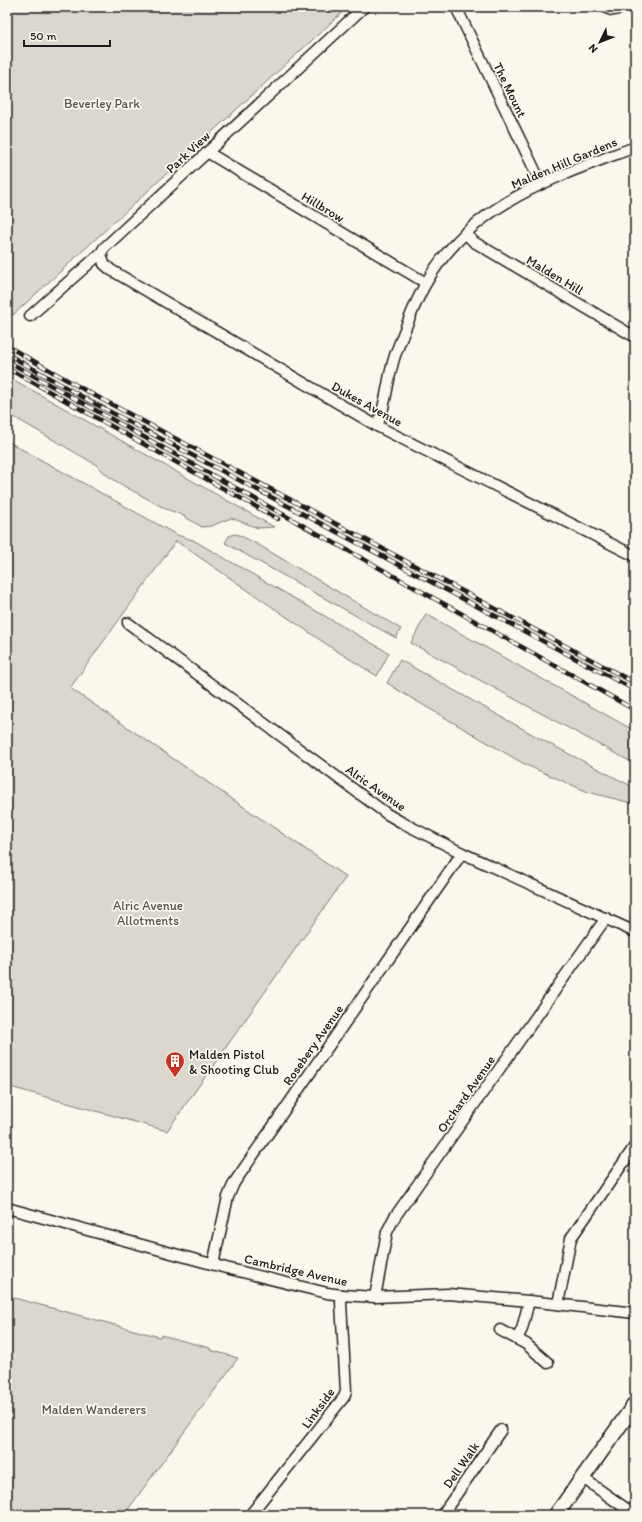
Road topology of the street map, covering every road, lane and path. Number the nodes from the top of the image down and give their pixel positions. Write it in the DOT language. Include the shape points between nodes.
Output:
graph roads {
  1 [pos="364,7"];
  2 [pos="456,7"];
  3 [pos="624,7"];
  4 [pos="608,9"];
  5 [pos="635,147"];
  6 [pos="207,152"];
  7 [pos="541,184"];
  8 [pos="465,233"];
  9 [pos="101,253"];
  10 [pos="426,284"];
  11 [pos="30,316"];
  12 [pos="635,337"];
  13 [pos="377,426"];
  14 [pos="635,556"];
  15 [pos="128,623"];
  16 [pos="462,853"];
  17 [pos="606,918"];
  18 [pos="635,932"];
  19 [pos="635,1146"];
  20 [pos="7,1208"];
  21 [pos="213,1264"];
  22 [pos="342,1295"];
  23 [pos="375,1297"];
  24 [pos="529,1301"];
  25 [pos="558,1304"];
  26 [pos="635,1313"];
  27 [pos="500,1330"];
  28 [pos="517,1339"];
  29 [pos="548,1363"];
  30 [pos="635,1404"];
  31 [pos="501,1430"];
  32 [pos="583,1478"];
  33 [pos="250,1515"];
  34 [pos="442,1515"];
  35 [pos="556,1515"];
  36 [pos="635,1515"];
  1 -- 6 [label="street, Park View"];
  2 -- 7 [label="street, The Mount"];
  3 -- 4 [label="street"];
  5 -- 7 [label="street, Malden Hill Gardens"];
  6 -- 9 [label="street, Park View"];
  6 -- 10 [label="street, Hillbrow"];
  7 -- 8 [label="street, Malden Hill Gardens" via="501,205"];
  8 -- 10 [label="street, Malden Hill Gardens" via="444,256"];
  8 -- 12 [label="street, Malden Hill" via="474,242"];
  9 -- 11 [label="street, Park View"];
  9 -- 13 [label="street, Dukes Avenue" via="104,264 111,270"];
  10 -- 13 [label="street, Malden Hill Gardens" via="396,352"];
  13 -- 14 [label="street, Dukes Avenue"];
  15 -- 16 [label="street, Alric Avenue" via="387,814"];
  16 -- 17 [label="street, Alric Avenue"];
  16 -- 21 [label="street, Rosebery Avenue" via="234,1183 228,1196"];
  17 -- 18 [label="street, Alric Avenue"];
  17 -- 23 [label="street, Orchard Avenue" via="394,1218 387,1232"];
  19 -- 25 [label="street" via="571,1238"];
  20 -- 21 [label="street, Cambridge Avenue"];
  21 -- 22 [label="street, Cambridge Avenue"];
  22 -- 23 [label="street, Cambridge Avenue"];
  22 -- 33 [label="street, Linkside" via="346,1392 344,1397"];
  23 -- 24 [label="street, Cambridge Avenue" via="448,1294"];
  24 -- 25 [label="street, Cambridge Avenue"];
  24 -- 28 [label="street"];
  25 -- 26 [label="street, Cambridge Avenue"];
  27 -- 28 [label="street"];
  28 -- 29 [label="street"];
  30 -- 32 [label="main road"];
  31 -- 34 [label="street, Dell Walk"];
  32 -- 35 [label="main road"];
  32 -- 36 [label="street"];
}
